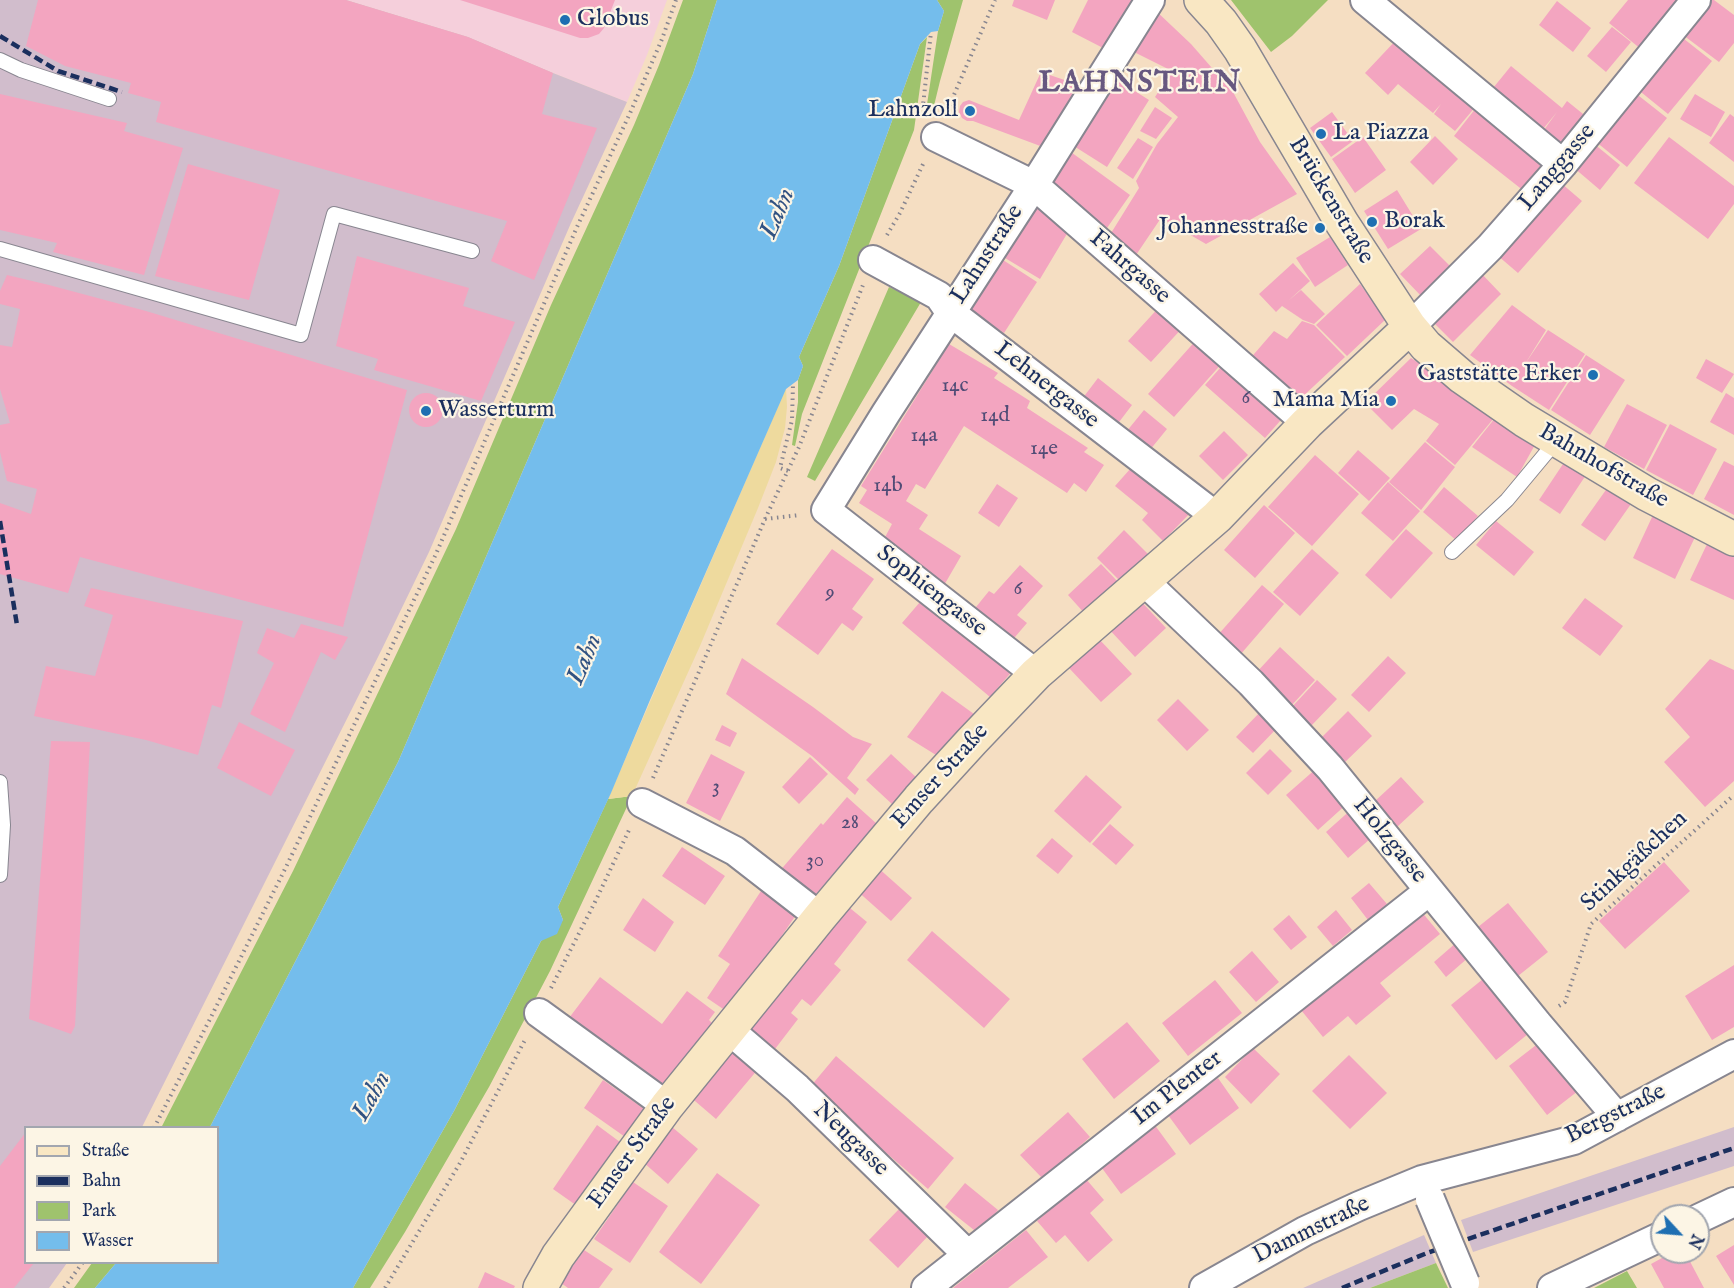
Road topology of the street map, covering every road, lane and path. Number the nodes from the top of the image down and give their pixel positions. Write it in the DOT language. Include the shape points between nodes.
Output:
graph roads {
  1 [pos="676,0"];
  2 [pos="995,0"];
  3 [pos="1150,0"];
  4 [pos="1365,0"];
  5 [pos="1696,0"];
  6 [pos="1204,1"];
  7 [pos="931,32"];
  8 [pos="0,60"];
  9 [pos="109,99"];
  10 [pos="938,133"];
  11 [pos="1563,164"];
  12 [pos="1034,185"];
  13 [pos="0,249"];
  14 [pos="472,251"];
  15 [pos="873,260"];
  16 [pos="950,312"];
  17 [pos="1410,327"];
  18 [pos="793,384"];
  19 [pos="1476,387"];
  20 [pos="1307,423"];
  21 [pos="1557,440"];
  22 [pos="788,471"];
  23 [pos="825,510"];
  24 [pos="1217,517"];
  25 [pos="765,519"];
  26 [pos="1734,539"];
  27 [pos="1452,552"];
  28 [pos="1143,580"];
  29 [pos="1036,674"];
  30 [pos="0,782"];
  31 [pos="1734,795"];
  32 [pos="642,802"];
  33 [pos="0,875"];
  34 [pos="1429,891"];
  35 [pos="820,917"];
  36 [pos="539,1013"];
  37 [pos="1537,1023"];
  38 [pos="728,1029"];
  39 [pos="1734,1054"];
  40 [pos="667,1106"];
  41 [pos="1617,1117"];
  42 [pos="155,1126"];
  43 [pos="1426,1189"];
  44 [pos="1734,1202"];
  45 [pos="1710,1213"];
  46 [pos="1650,1242"];
  47 [pos="968,1255"];
  48 [pos="82,1264"];
  49 [pos="1466,1286"];
  50 [pos="64,1288"];
  51 [pos="385,1288"];
  52 [pos="540,1288"];
  53 [pos="926,1288"];
  54 [pos="1204,1288"];
  55 [pos="1552,1288"];
  1 -- 42 [label="path" via="436,554 286,867"];
  2 -- 10 [label="path"];
  3 -- 12 [label="street, Lahnstraße"];
  4 -- 11 [label="street"];
  5 -- 11 [label="street, Langgasse"];
  6 -- 17 [label="street, Brückenstraße" via="1239,49 1342,223"];
  7 -- 10 [label="path" via="922,111 923,121"];
  8 -- 9 [label="lane"];
  10 -- 12 [label="street, Fahrgasse"];
  10 -- 15 [label="path"];
  11 -- 17 [label="street, Langgasse" via="1490,247"];
  12 -- 16 [label="street, Lahnstraße"];
  12 -- 20 [label="street, Fahrgasse"];
  13 -- 14 [label="lane" via="301,335 334,214"];
  15 -- 16 [label="street, Lehnergasse" via="939,296"];
  15 -- 22 [label="path"];
  16 -- 23 [label="street, Lahnstraße"];
  16 -- 24 [label="street, Lehnergasse"];
  17 -- 19 [label="street, Brückenstraße" via="1426,346"];
  17 -- 20 [label="street, Emser Straße"];
  18 -- 22 [label="path" via="792,420 780,468"];
  19 -- 21 [label="street, Bahnhofstraße"];
  20 -- 24 [label="street, Emser Straße"];
  21 -- 26 [label="street, Bahnhofstraße" via="1647,494"];
  21 -- 27 [label="lane" via="1507,500"];
  22 -- 25 [label="path"];
  23 -- 25 [label="path"];
  23 -- 29 [label="street, Sophiengasse"];
  24 -- 28 [label="street, Emser Straße"];
  25 -- 32 [label="path"];
  28 -- 29 [label="street, Emser Straße"];
  28 -- 34 [label="street, Holzgasse" via="1251,683 1330,768"];
  29 -- 35 [label="street, Emser Straße" via="919,799"];
  30 -- 33 [label="lane"];
  31 -- 37 [label="path, Stinkgäßchen" via="1591,924 1564,1002"];
  32 -- 35 [label="street" via="735,851"];
  32 -- 36 [label="path"];
  34 -- 37 [label="street, Holzgasse"];
  34 -- 47 [label="street, Im Plenter"];
  35 -- 38 [label="street, Emser Straße"];
  36 -- 40 [label="street"];
  36 -- 51 [label="path" via="460,1163"];
  37 -- 41 [label="street, Holzgasse"];
  38 -- 40 [label="street, Emser Straße"];
  38 -- 47 [label="street, Neugasse" via="797,1088"];
  39 -- 41 [label="street, Bergstraße"];
  40 -- 52 [label="street, Emser Straße" via="558,1256"];
  41 -- 43 [label="street, Bergstraße" via="1574,1140"];
  43 -- 49 [label="street, bridge"];
  43 -- 54 [label="street, Dammstraße" via="1359,1206 1305,1231"];
  44 -- 45 [label="street"];
  46 -- 55 [label="street"];
  47 -- 53 [label="street, Im Plenter"];
  48 -- 50 [label="path"];
}
